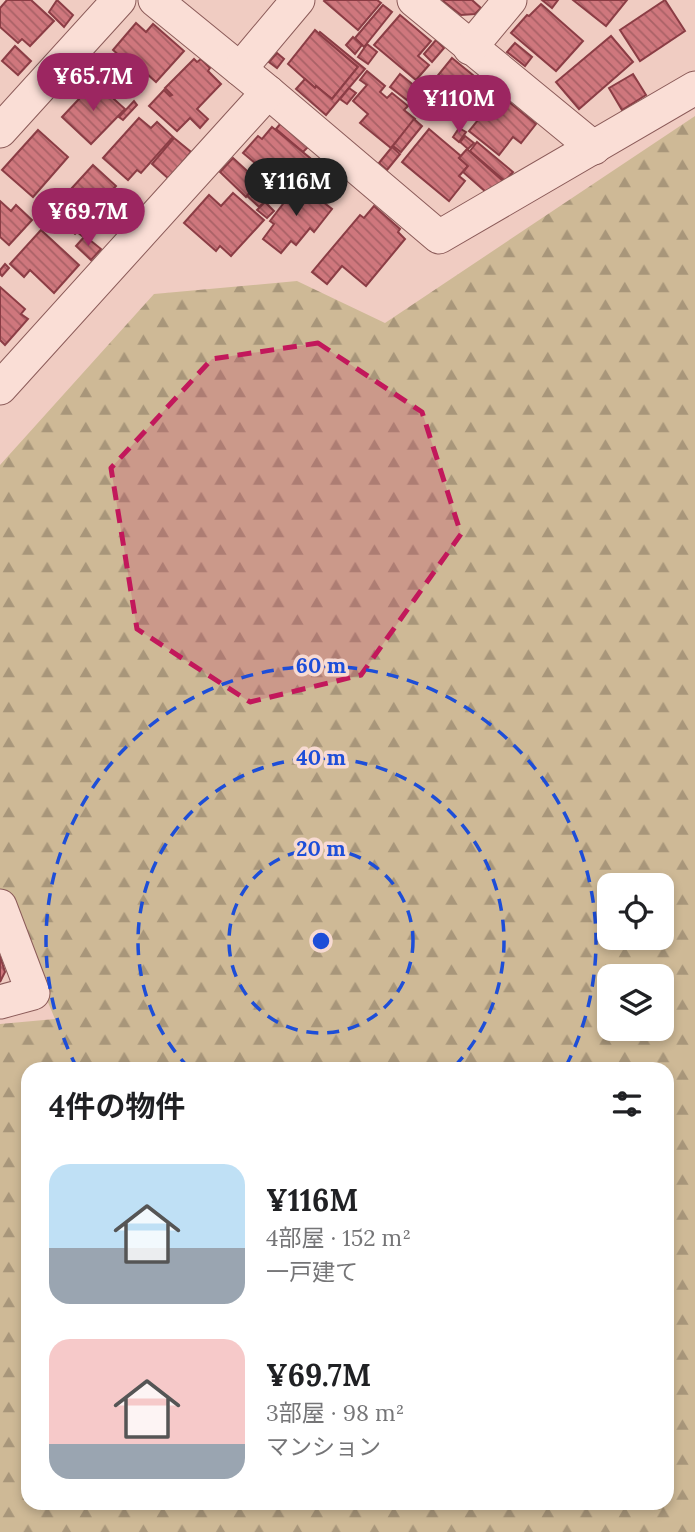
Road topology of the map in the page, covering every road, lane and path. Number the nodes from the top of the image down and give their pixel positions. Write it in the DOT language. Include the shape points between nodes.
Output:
graph roads {
  1 [pos="119,0"];
  2 [pos="155,0"];
  3 [pos="298,0"];
  4 [pos="414,0"];
  5 [pos="510,0"];
  6 [pos="470,47"];
  7 [pos="240,69"];
  8 [pos="695,88"];
  9 [pos="268,92"];
  10 [pos="0,131"];
  11 [pos="594,148"];
  12 [pos="0,388"];
  13 [pos="0,906"];
  14 [pos="0,1002"];
  1 -- 10 [label="street"];
  2 -- 7 [label="street"];
  3 -- 7 [label="street"];
  4 -- 6 [label="street"];
  5 -- 6 [label="street"];
  6 -- 11 [label="street"];
  7 -- 9 [label="street"];
  8 -- 11 [label="street"];
  9 -- 11 [label="street" via="439,237"];
  9 -- 12 [label="street"];
  13 -- 14 [label="street" via="33,993"];
}
